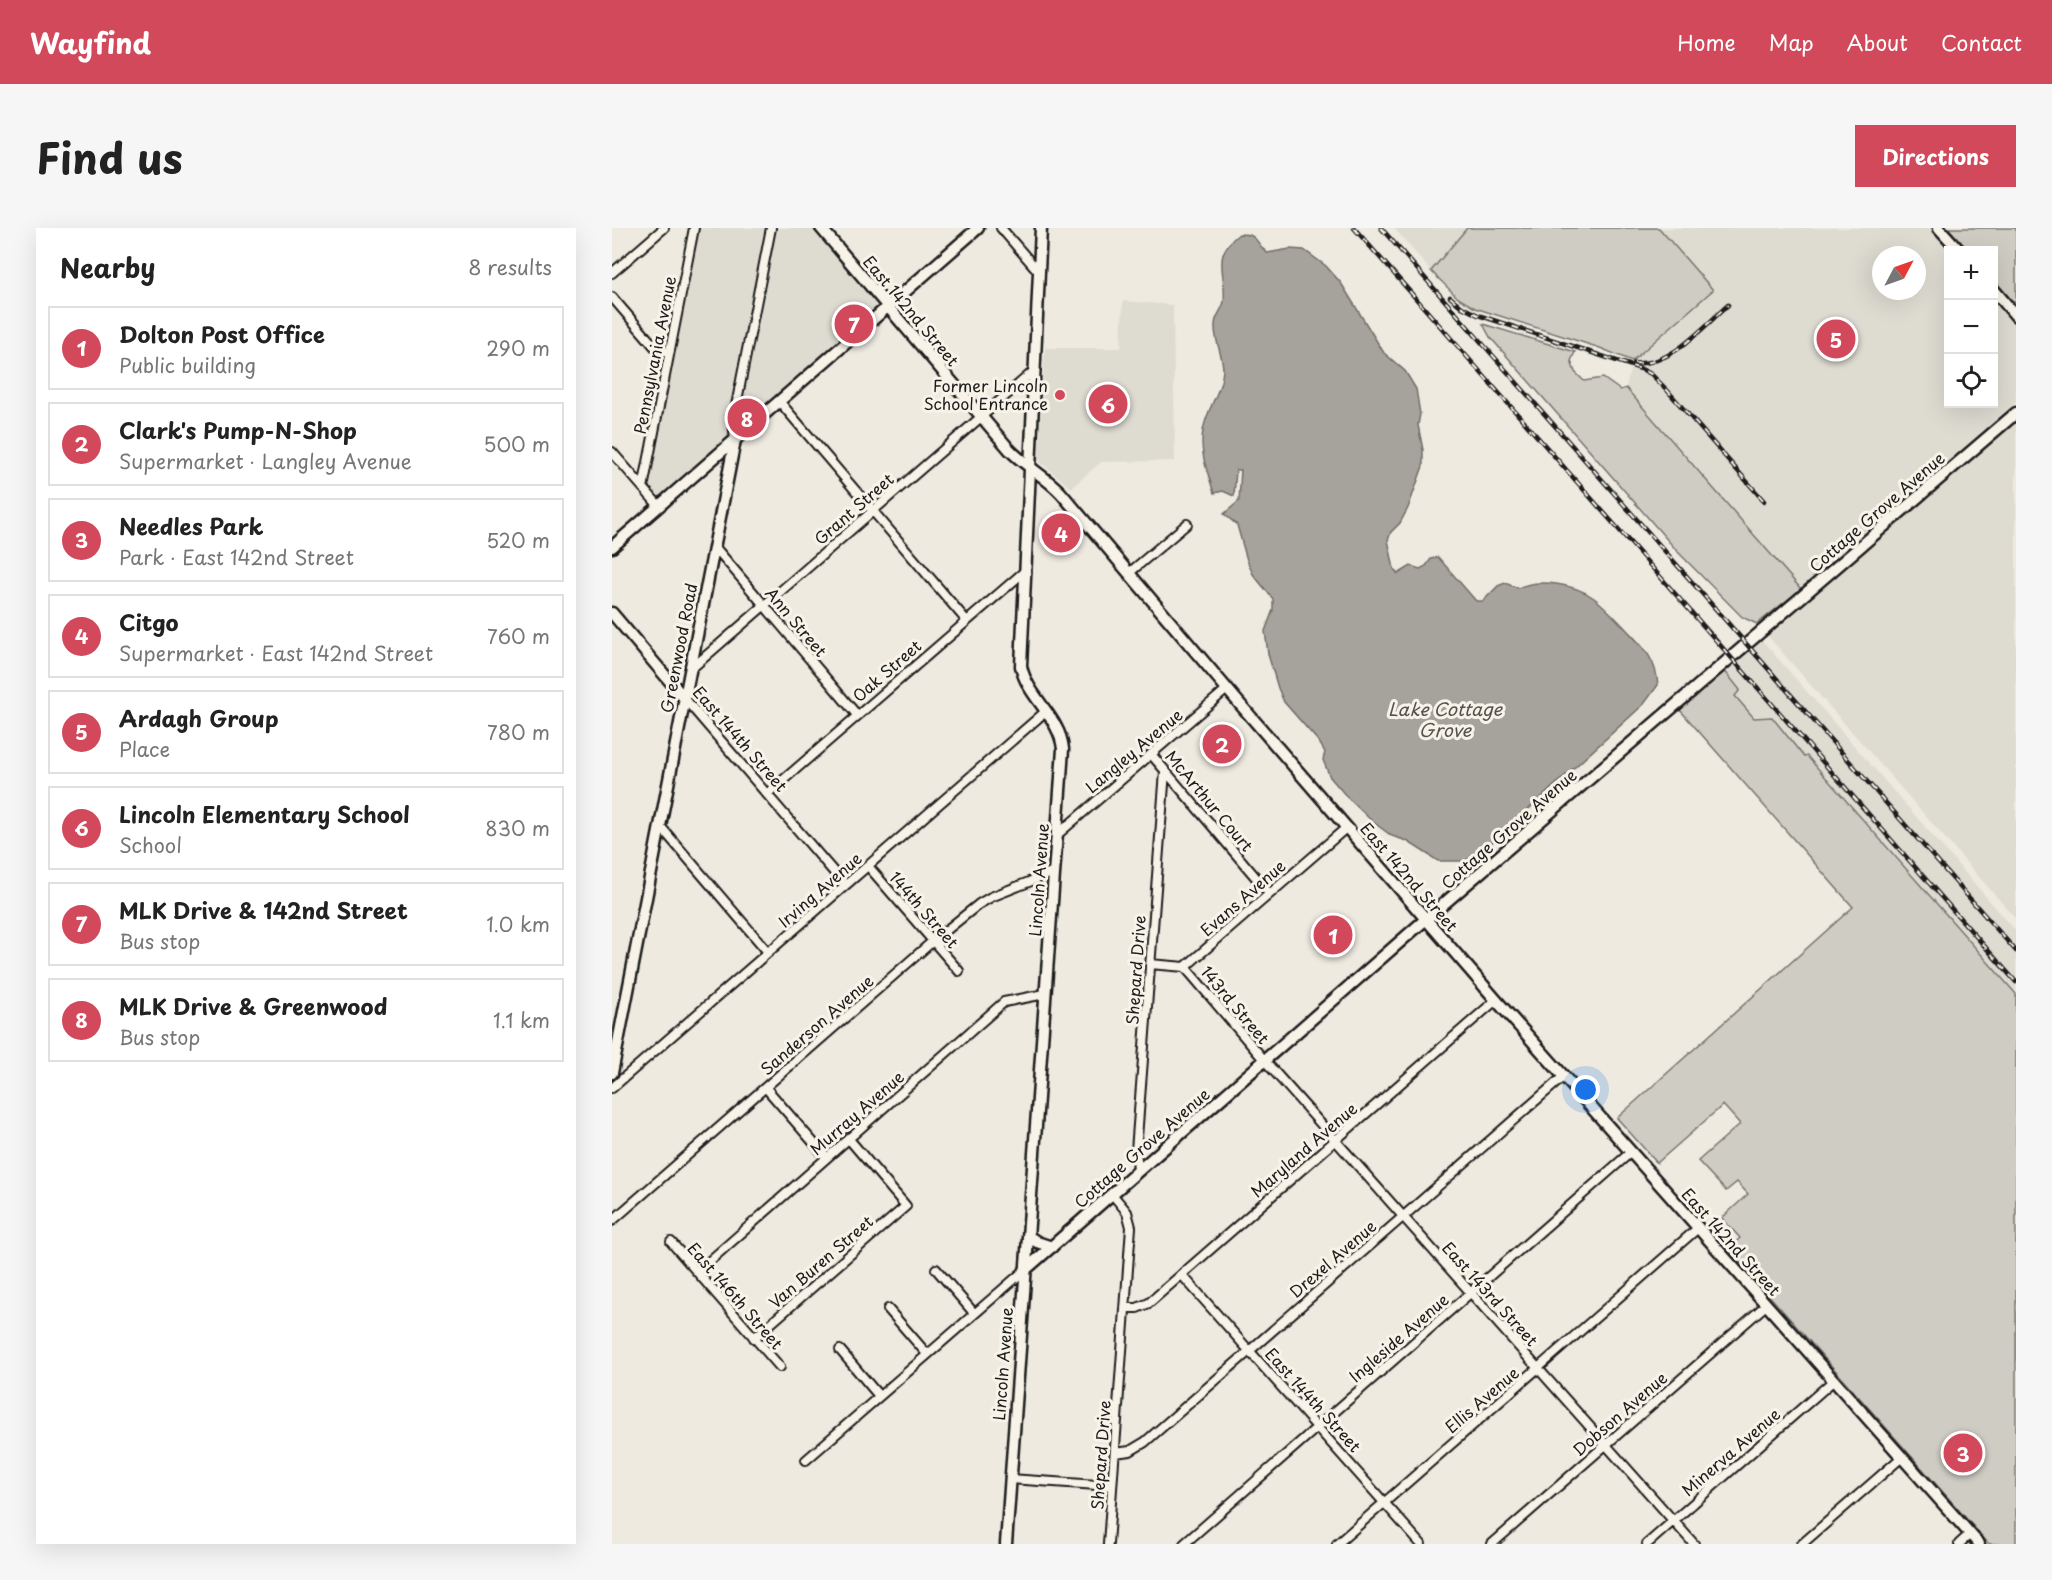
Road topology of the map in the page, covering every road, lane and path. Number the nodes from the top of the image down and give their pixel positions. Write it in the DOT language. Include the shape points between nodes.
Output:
graph roads {
  1 [pos="664,228"];
  2 [pos="771,228"];
  3 [pos="821,228"];
  4 [pos="978,228"];
  5 [pos="1001,228"];
  6 [pos="1041,228"];
  7 [pos="1939,228"];
  8 [pos="691,230"];
  9 [pos="1955,246"];
  10 [pos="1039,272"];
  11 [pos="612,273"];
  12 [pos="1998,295"];
  13 [pos="612,297"];
  14 [pos="888,307"];
  15 [pos="2016,316"];
  16 [pos="669,354"];
  17 [pos="1035,370"];
  18 [pos="779,401"];
  19 [pos="2016,413"];
  20 [pos="981,416"];
  21 [pos="735,440"];
  22 [pos="612,452"];
  23 [pos="1030,467"];
  24 [pos="643,488"];
  25 [pos="659,506"];
  26 [pos="873,510"];
  27 [pos="1187,524"];
  28 [pos="714,546"];
  29 [pos="612,547"];
  30 [pos="1025,571"];
  31 [pos="1129,573"];
  32 [pos="765,605"];
  33 [pos="612,613"];
  34 [pos="966,620"];
  35 [pos="691,669"];
  36 [pos="1227,689"];
  37 [pos="685,699"];
  38 [pos="1045,712"];
  39 [pos="858,715"];
  40 [pos="1151,754"];
  41 [pos="1165,771"];
  42 [pos="767,794"];
  43 [pos="661,827"];
  44 [pos="1346,828"];
  45 [pos="1058,834"];
  46 [pos="868,866"];
  47 [pos="1054,872"];
  48 [pos="845,885"];
  49 [pos="1269,893"];
  50 [pos="1426,919"];
  51 [pos="933,941"];
  52 [pos="768,952"];
  53 [pos="1150,964"];
  54 [pos="1185,967"];
  55 [pos="959,971"];
  56 [pos="1045,994"];
  57 [pos="1496,1000"];
  58 [pos="1265,1061"];
  59 [pos="612,1073"];
  60 [pos="1564,1076"];
  61 [pos="612,1088"];
  62 [pos="766,1088"];
  63 [pos="848,1138"];
  64 [pos="1335,1140"];
  65 [pos="1631,1152"];
  66 [pos="826,1157"];
  67 [pos="1138,1170"];
  68 [pos="1112,1194"];
  69 [pos="1403,1216"];
  70 [pos="612,1221"];
  71 [pos="1698,1228"];
  72 [pos="1028,1236"];
  73 [pos="670,1242"];
  74 [pos="1052,1247"];
  75 [pos="936,1269"];
  76 [pos="1025,1270"];
  77 [pos="697,1272"];
  78 [pos="1182,1275"];
  79 [pos="1471,1293"];
  80 [pos="1766,1305"];
  81 [pos="1125,1308"];
  82 [pos="888,1309"];
  83 [pos="974,1313"];
  84 [pos="754,1338"];
  85 [pos="840,1350"];
  86 [pos="1249,1351"];
  87 [pos="927,1354"];
  88 [pos="780,1367"];
  89 [pos="1538,1368"];
  90 [pos="1834,1380"];
  91 [pos="879,1396"];
  92 [pos="1317,1427"];
  93 [pos="1606,1444"];
  94 [pos="1115,1453"];
  95 [pos="1902,1457"];
  96 [pos="806,1460"];
  97 [pos="1010,1479"];
  98 [pos="1112,1486"];
  99 [pos="1384,1503"];
  100 [pos="1673,1521"];
  101 [pos="1971,1534"];
  102 [pos="1006,1544"];
  103 [pos="1108,1544"];
  104 [pos="1184,1544"];
  105 [pos="1337,1544"];
  106 [pos="1421,1544"];
  107 [pos="1492,1544"];
  108 [pos="1647,1544"];
  109 [pos="1694,1544"];
  110 [pos="1802,1544"];
  111 [pos="1959,1544"];
  112 [pos="1979,1544"];
  1 -- 11 [label="street"];
  2 -- 21 [label="street, Greenwood Road" via="733,421"];
  3 -- 14 [label="street, East 142nd Street"];
  4 -- 14 [label="street"];
  5 -- 10 [label="street"];
  6 -- 10 [label="street, Lincoln Avenue"];
  7 -- 9 [label="street"];
  8 -- 16 [label="street, Pennsylvania Avenue"];
  10 -- 17 [label="street, Lincoln Avenue"];
  12 -- 15 [label="street"];
  13 -- 16 [label="street" via="655,347"];
  14 -- 18 [label="street"];
  14 -- 20 [label="street, East 142nd Street"];
  16 -- 24 [label="street, Pennsylvania Avenue"];
  17 -- 20 [label="street, Grant Street"];
  17 -- 23 [label="street, Lincoln Avenue"];
  18 -- 21 [label="street"];
  18 -- 26 [label="street"];
  19 -- 50 [label="street, Cottage Grove Avenue"];
  20 -- 23 [label="street, East 142nd Street"];
  20 -- 26 [label="street, Grant Street"];
  21 -- 25 [label="street"];
  21 -- 28 [label="street, Greenwood Road"];
  22 -- 24 [label="street"];
  23 -- 30 [label="street, Lincoln Avenue"];
  23 -- 31 [label="street, East 142nd Street" via="1055,486"];
  24 -- 25 [label="street"];
  25 -- 29 [label="street"];
  26 -- 32 [label="street, Grant Street"];
  26 -- 34 [label="street"];
  27 -- 31 [label="street"];
  28 -- 32 [label="street, Ann Street"];
  28 -- 35 [label="street, Greenwood Road"];
  30 -- 34 [label="street, Oak Street"];
  30 -- 38 [label="street, Lincoln Avenue" via="1021,666 1026,683"];
  31 -- 36 [label="street, East 142nd Street"];
  32 -- 35 [label="street, Grant Street"];
  32 -- 39 [label="street, Ann Street"];
  33 -- 37 [label="street, East 144th Street"];
  34 -- 39 [label="street, Oak Street"];
  35 -- 37 [label="street, Greenwood Road"];
  36 -- 40 [label="street, Langley Avenue"];
  36 -- 44 [label="street, East 142nd Street"];
  37 -- 42 [label="street, East 144th Street"];
  37 -- 43 [label="street, Greenwood Road"];
  38 -- 45 [label="street, Lincoln Avenue" via="1062,742"];
  38 -- 46 [label="street, Irving Avenue"];
  39 -- 42 [label="street, Oak Street"];
  40 -- 41 [label="street, McArthur Court"];
  40 -- 45 [label="street, Langley Avenue"];
  41 -- 49 [label="street, McArthur Court"];
  41 -- 53 [label="street, Shepard Drive"];
  42 -- 48 [label="street, East 144th Street"];
  43 -- 52 [label="street"];
  43 -- 59 [label="street, Greenwood Road"];
  44 -- 49 [label="street, Evans Avenue"];
  44 -- 50 [label="street, East 142nd Street"];
  45 -- 47 [label="street, Lincoln Avenue"];
  46 -- 48 [label="street, Irving Avenue"];
  46 -- 51 [label="street, 144th Street"];
  47 -- 51 [label="street, Sanderson Avenue" via="991,897"];
  47 -- 56 [label="street, Lincoln Avenue"];
  48 -- 52 [label="street, Irving Avenue"];
  49 -- 54 [label="street, Evans Avenue"];
  50 -- 57 [label="street, East 142nd Street"];
  50 -- 58 [label="street, Cottage Grove Avenue"];
  51 -- 55 [label="street, 144th Street"];
  51 -- 62 [label="street, Sanderson Avenue"];
  52 -- 61 [label="street, Irving Avenue"];
  53 -- 54 [label="street"];
  53 -- 67 [label="street, Shepard Drive" via="1136,1151"];
  54 -- 58 [label="street, 143rd Street"];
  56 -- 63 [label="street, Murray Avenue" via="1004,1002"];
  56 -- 72 [label="street, Lincoln Avenue"];
  57 -- 60 [label="street, East 142nd Street"];
  57 -- 64 [label="street, Maryland Avenue"];
  58 -- 64 [label="street, East 143rd Street"];
  58 -- 67 [label="street, Cottage Grove Avenue"];
  60 -- 65 [label="street, East 142nd Street"];
  60 -- 69 [label="street, Drexel Avenue"];
  62 -- 66 [label="street"];
  62 -- 70 [label="street, Sanderson Avenue"];
  63 -- 66 [label="street, Murray Avenue"];
  63 -- 84 [label="street, Van Buren Street" via="906,1206"];
  64 -- 69 [label="street, East 143rd Street"];
  64 -- 78 [label="street, Maryland Avenue"];
  65 -- 71 [label="street, East 142nd Street"];
  65 -- 79 [label="street, Ingleside Avenue"];
  66 -- 77 [label="street, Murray Avenue"];
  67 -- 68 [label="street, Cottage Grove Avenue"];
  68 -- 74 [label="street, Cottage Grove Avenue"];
  68 -- 81 [label="street, Shepard Drive" via="1127,1212 1131,1227"];
  69 -- 79 [label="street, East 143rd Street"];
  69 -- 86 [label="street, Drexel Avenue"];
  71 -- 80 [label="street, East 142nd Street"];
  71 -- 89 [label="street, Ellis Avenue"];
  72 -- 74 [label="street"];
  72 -- 76 [label="street, Lincoln Avenue"];
  73 -- 77 [label="street, East 146th Street"];
  74 -- 76 [label="street, Cottage Grove Avenue"];
  75 -- 83 [label="street"];
  76 -- 83 [label="street, Cottage Grove Avenue"];
  76 -- 97 [label="street, Lincoln Avenue"];
  77 -- 84 [label="street, East 146th Street"];
  78 -- 81 [label="street, Maryland Avenue" via="1149,1304"];
  78 -- 86 [label="street, East 144th Street"];
  79 -- 89 [label="street, East 143rd Street"];
  79 -- 92 [label="street, Ingleside Avenue"];
  80 -- 90 [label="street, East 142nd Street"];
  80 -- 93 [label="street, Dobson Avenue"];
  81 -- 94 [label="street, Shepard Drive"];
  82 -- 87 [label="street"];
  83 -- 87 [label="street, Cottage Grove Avenue"];
  84 -- 88 [label="street, East 146th Street"];
  85 -- 91 [label="street"];
  86 -- 92 [label="street, East 144th Street"];
  86 -- 94 [label="street, Drexel Avenue" via="1137,1448"];
  87 -- 91 [label="street, Cottage Grove Avenue"];
  89 -- 93 [label="street, East 143rd Street"];
  89 -- 99 [label="street, Ellis Avenue"];
  90 -- 95 [label="street, East 142nd Street"];
  90 -- 100 [label="street, Minerva Avenue"];
  91 -- 96 [label="street, Cottage Grove Avenue"];
  92 -- 99 [label="street, East 144th Street"];
  92 -- 104 [label="street, Ingleside Avenue"];
  93 -- 100 [label="street, East 143rd Street"];
  93 -- 107 [label="street, Dobson Avenue"];
  94 -- 98 [label="street, Shepard Drive"];
  95 -- 101 [label="street, East 142nd Street"];
  95 -- 110 [label="street"];
  97 -- 98 [label="street"];
  97 -- 102 [label="street, Lincoln Avenue"];
  98 -- 103 [label="street, Shepard Drive"];
  99 -- 105 [label="street, Ellis Avenue"];
  99 -- 106 [label="street, East 144th Street"];
  100 -- 108 [label="street, Minerva Avenue"];
  100 -- 109 [label="street, East 143rd Street"];
  101 -- 111 [label="street"];
  101 -- 112 [label="street, East 142nd Street"];
}
